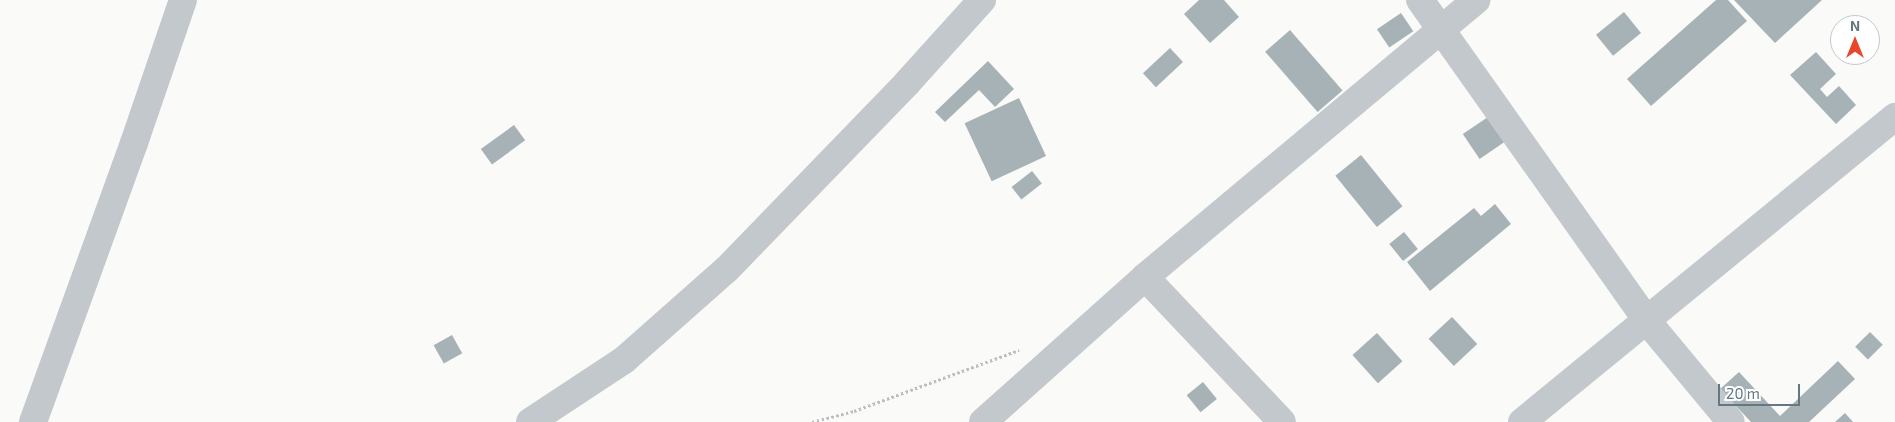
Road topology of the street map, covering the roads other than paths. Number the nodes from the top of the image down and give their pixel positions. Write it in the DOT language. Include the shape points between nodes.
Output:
graph roads {
  1 [pos="183,0"];
  2 [pos="982,0"];
  3 [pos="1420,0"];
  4 [pos="1476,0"];
  5 [pos="1442,29"];
  6 [pos="1895,117"];
  7 [pos="1145,277"];
  8 [pos="1647,321"];
  9 [pos="33,422"];
  10 [pos="530,422"];
  11 [pos="982,422"];
  12 [pos="1282,422"];
  13 [pos="1522,422"];
  14 [pos="1731,422"];
  1 -- 9 [label="street"];
  2 -- 10 [label="street" via="907,84 727,269 624,360"];
  3 -- 5 [label="street"];
  4 -- 5 [label="street"];
  5 -- 7 [label="street"];
  5 -- 8 [label="street"];
  6 -- 8 [label="street"];
  7 -- 11 [label="street"];
  7 -- 12 [label="street"];
  8 -- 13 [label="street"];
  8 -- 14 [label="street"];
}
